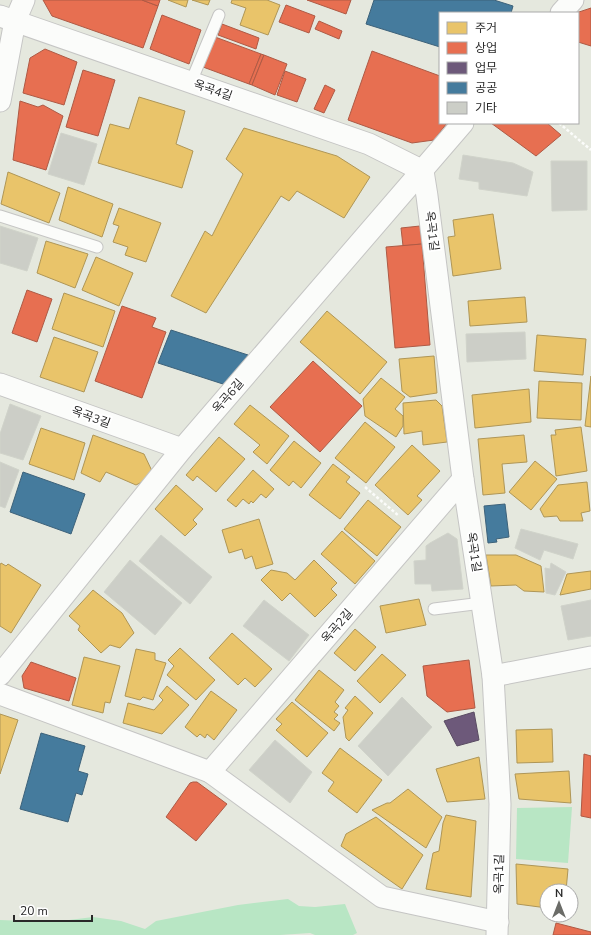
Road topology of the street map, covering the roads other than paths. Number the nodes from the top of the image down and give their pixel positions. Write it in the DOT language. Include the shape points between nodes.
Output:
graph roads {
  1 [pos="24,0"];
  2 [pos="572,0"];
  3 [pos="562,12"];
  4 [pos="219,15"];
  5 [pos="8,19"];
  6 [pos="191,82"];
  7 [pos="0,101"];
  8 [pos="463,124"];
  9 [pos="423,171"];
  10 [pos="0,216"];
  11 [pos="97,247"];
  12 [pos="0,384"];
  13 [pos="182,449"];
  14 [pos="463,479"];
  15 [pos="482,603"];
  16 [pos="434,609"];
  17 [pos="591,657"];
  18 [pos="0,674"];
  19 [pos="493,676"];
  20 [pos="0,694"];
  21 [pos="210,772"];
  22 [pos="497,929"];
  1 -- 5 [label="street"];
  2 -- 3 [label="street"];
  4 -- 6 [label="lane"];
  5 -- 6 [label="street, 옥곡4길"];
  5 -- 7 [label="street"];
  6 -- 9 [label="street, 옥곡4길" via="369,144"];
  8 -- 9 [label="street, 옥곡6길"];
  9 -- 13 [label="street, 옥곡6길"];
  9 -- 14 [label="street, 옥곡1길"];
  10 -- 11 [label="lane"];
  12 -- 13 [label="street, 옥곡3길"];
  13 -- 18 [label="street, 옥곡6길"];
  14 -- 15 [label="street, 옥곡1길"];
  14 -- 21 [label="street, 옥곡2길"];
  15 -- 16 [label="lane"];
  15 -- 19 [label="street, 옥곡1길"];
  17 -- 19 [label="street"];
  19 -- 22 [label="street, 옥곡1길" via="500,804"];
  20 -- 21 [label="street"];
  21 -- 22 [label="street" via="382,898"];
}
